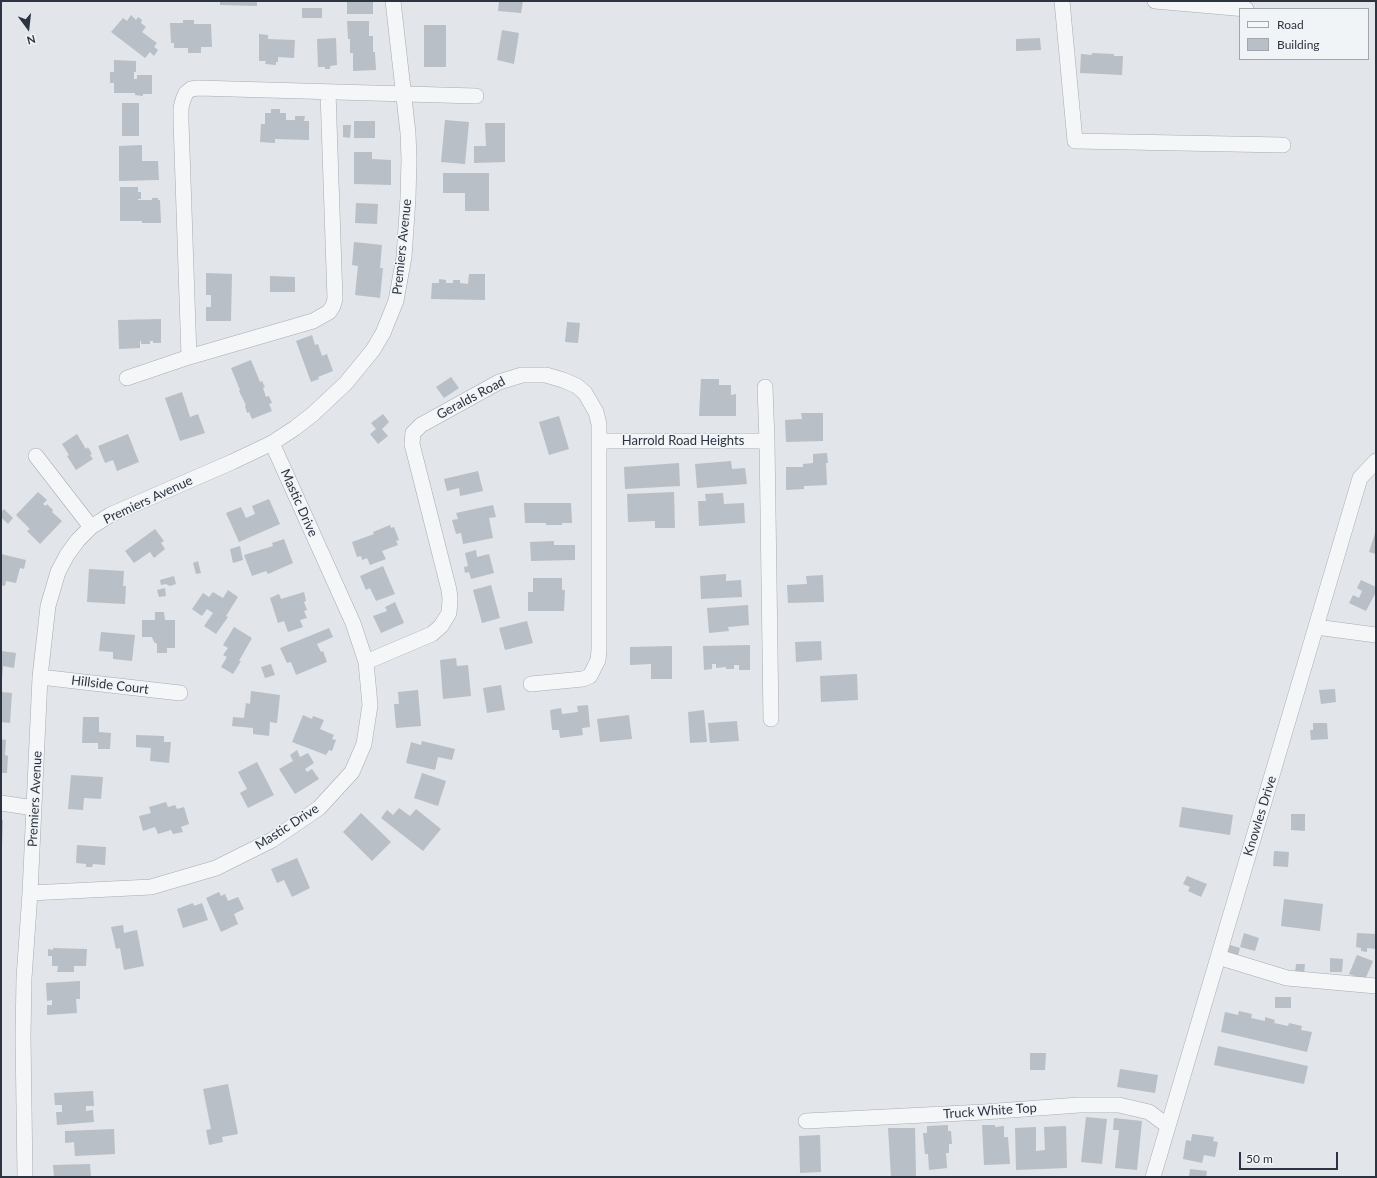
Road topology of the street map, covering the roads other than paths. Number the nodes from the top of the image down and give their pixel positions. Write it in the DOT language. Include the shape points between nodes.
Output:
graph roads {
  1 [pos="393,1"];
  2 [pos="1062,1"];
  3 [pos="1155,1"];
  4 [pos="1239,8"];
  5 [pos="328,92"];
  6 [pos="404,94"];
  7 [pos="476,96"];
  8 [pos="1283,145"];
  9 [pos="189,357"];
  10 [pos="127,378"];
  11 [pos="765,387"];
  12 [pos="599,441"];
  13 [pos="767,441"];
  14 [pos="272,443"];
  15 [pos="36,456"];
  16 [pos="1376,461"];
  17 [pos="90,527"];
  18 [pos="1316,627"];
  19 [pos="1376,635"];
  20 [pos="366,662"];
  21 [pos="40,677"];
  22 [pos="531,684"];
  23 [pos="180,693"];
  24 [pos="771,718"];
  25 [pos="1,803"];
  26 [pos="34,808"];
  27 [pos="30,893"];
  28 [pos="1218,957"];
  29 [pos="1376,986"];
  30 [pos="806,1121"];
  31 [pos="1168,1126"];
  32 [pos="25,1177"];
  33 [pos="1152,1177"];
  1 -- 6 [label="street, Premiers Avenue"];
  2 -- 8 [label="street" via="1075,141"];
  3 -- 4 [label="street"];
  5 -- 6 [label="street"];
  5 -- 9 [label="street" via="334,306 313,321"];
  5 -- 9 [label="street" via="198,88 186,93 181,108 181,121"];
  6 -- 7 [label="street"];
  6 -- 14 [label="street, Premiers Avenue" via="409,160 408,198 404,257 396,302 373,350 346,383 313,414"];
  9 -- 10 [label="street"];
  11 -- 13 [label="street"];
  12 -- 13 [label="street, Harrold Road Heights"];
  12 -- 20 [label="street, Geralds Road" via="596,412 585,393 564,380 534,374 512,377 494,384 416,430 412,444 449,590 449,613 432,634"];
  12 -- 22 [label="street, Geralds Road" via="598,660 590,676 583,679"];
  13 -- 24 [label="street"];
  14 -- 17 [label="street, Premiers Avenue" via="110,515"];
  14 -- 20 [label="street, Mastic Drive" via="352,623"];
  15 -- 17 [label="street"];
  16 -- 18 [label="street, Knowles Drive" via="1360,478"];
  17 -- 21 [label="street, Premiers Avenue" via="67,555 58,572 48,606"];
  18 -- 19 [label="street"];
  18 -- 28 [label="street, Knowles Drive"];
  20 -- 27 [label="street, Mastic Drive" via="370,705 364,744 352,772 318,808 272,840 216,868 151,887"];
  21 -- 23 [label="street, Hillside Court"];
  21 -- 26 [label="street, Premiers Avenue"];
  25 -- 26 [label="street"];
  26 -- 27 [label="street, Premiers Avenue"];
  27 -- 32 [label="street, Premiers Avenue" via="23,1037"];
  28 -- 29 [label="street" via="1287,978"];
  28 -- 31 [label="street, Knowles Drive"];
  30 -- 31 [label="street, Truck White Top" via="1079,1105 1119,1105 1149,1112"];
  31 -- 33 [label="street, Knowles Drive"];
}
